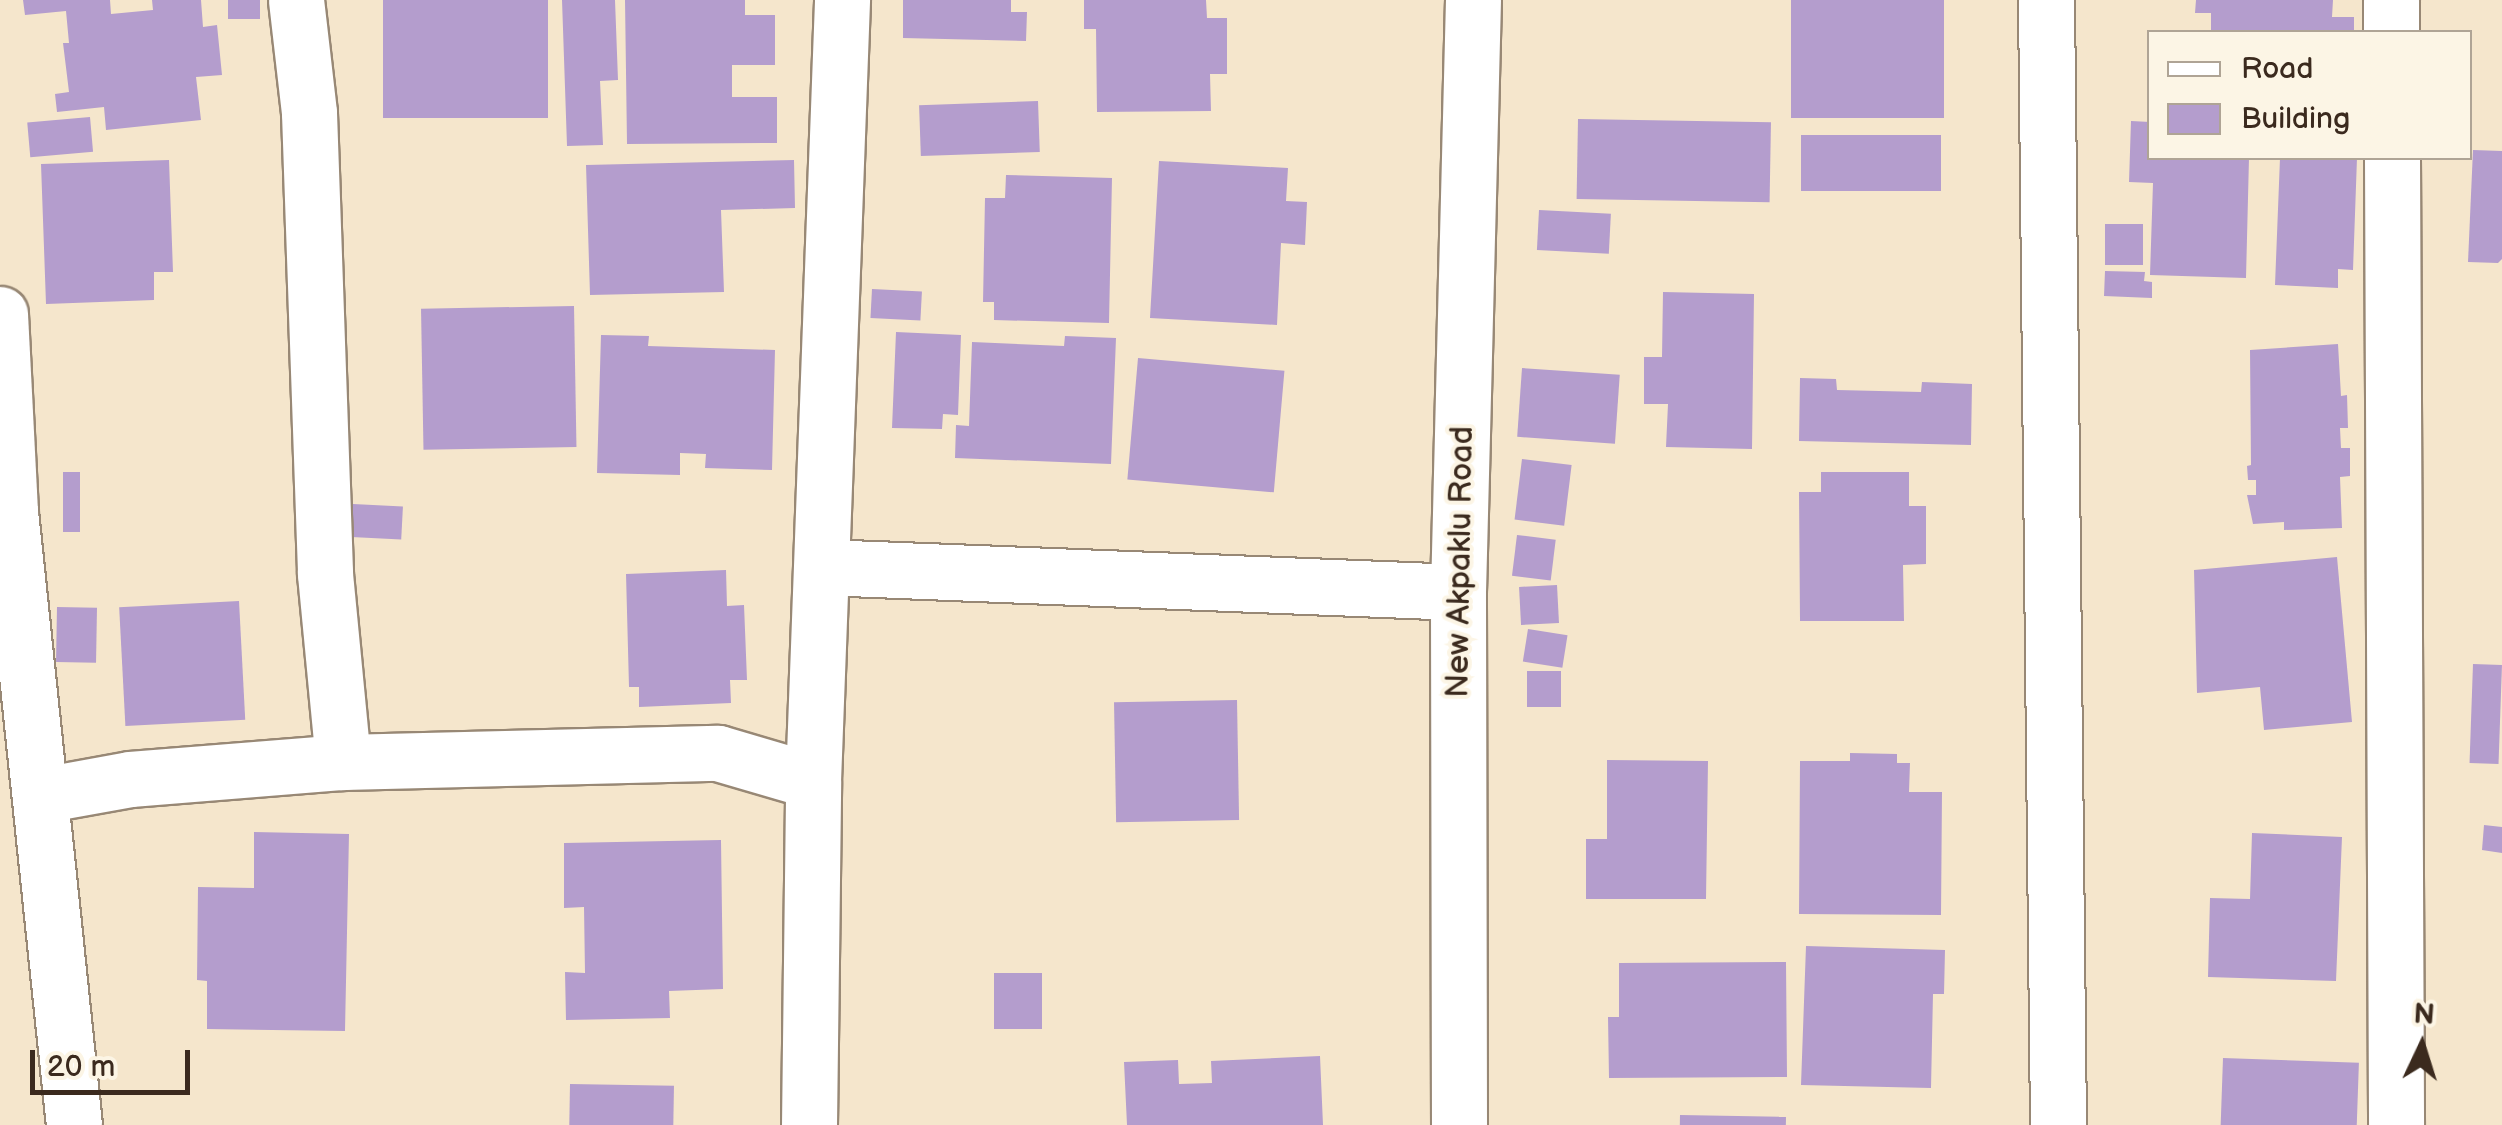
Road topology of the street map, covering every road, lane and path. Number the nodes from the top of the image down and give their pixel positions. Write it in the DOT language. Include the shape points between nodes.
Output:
graph roads {
  1 [pos="296,0"];
  2 [pos="842,0"];
  3 [pos="1473,0"];
  4 [pos="2046,0"];
  5 [pos="2391,0"];
  6 [pos="2391,30"];
  7 [pos="2392,160"];
  8 [pos="0,314"];
  9 [pos="822,567"];
  10 [pos="1458,592"];
  11 [pos="343,762"];
  12 [pos="813,781"];
  13 [pos="42,795"];
  14 [pos="74,1125"];
  15 [pos="810,1125"];
  16 [pos="1459,1125"];
  17 [pos="2058,1125"];
  18 [pos="2396,1125"];
  1 -- 11 [label="street" via="309,112 325,574"];
  2 -- 9 [label="street"];
  3 -- 10 [label="street, New Akpaklu Road"];
  4 -- 17 [label="street"];
  5 -- 6 [label="street"];
  7 -- 18 [label="street"];
  8 -- 13 [label="street" via="10,512"];
  9 -- 10 [label="street"];
  9 -- 12 [label="street"];
  10 -- 16 [label="street, New Akpaklu Road"];
  11 -- 12 [label="street" via="718,754"];
  11 -- 13 [label="street" via="114,781"];
  12 -- 15 [label="street"];
  13 -- 14 [label="street"];
}
